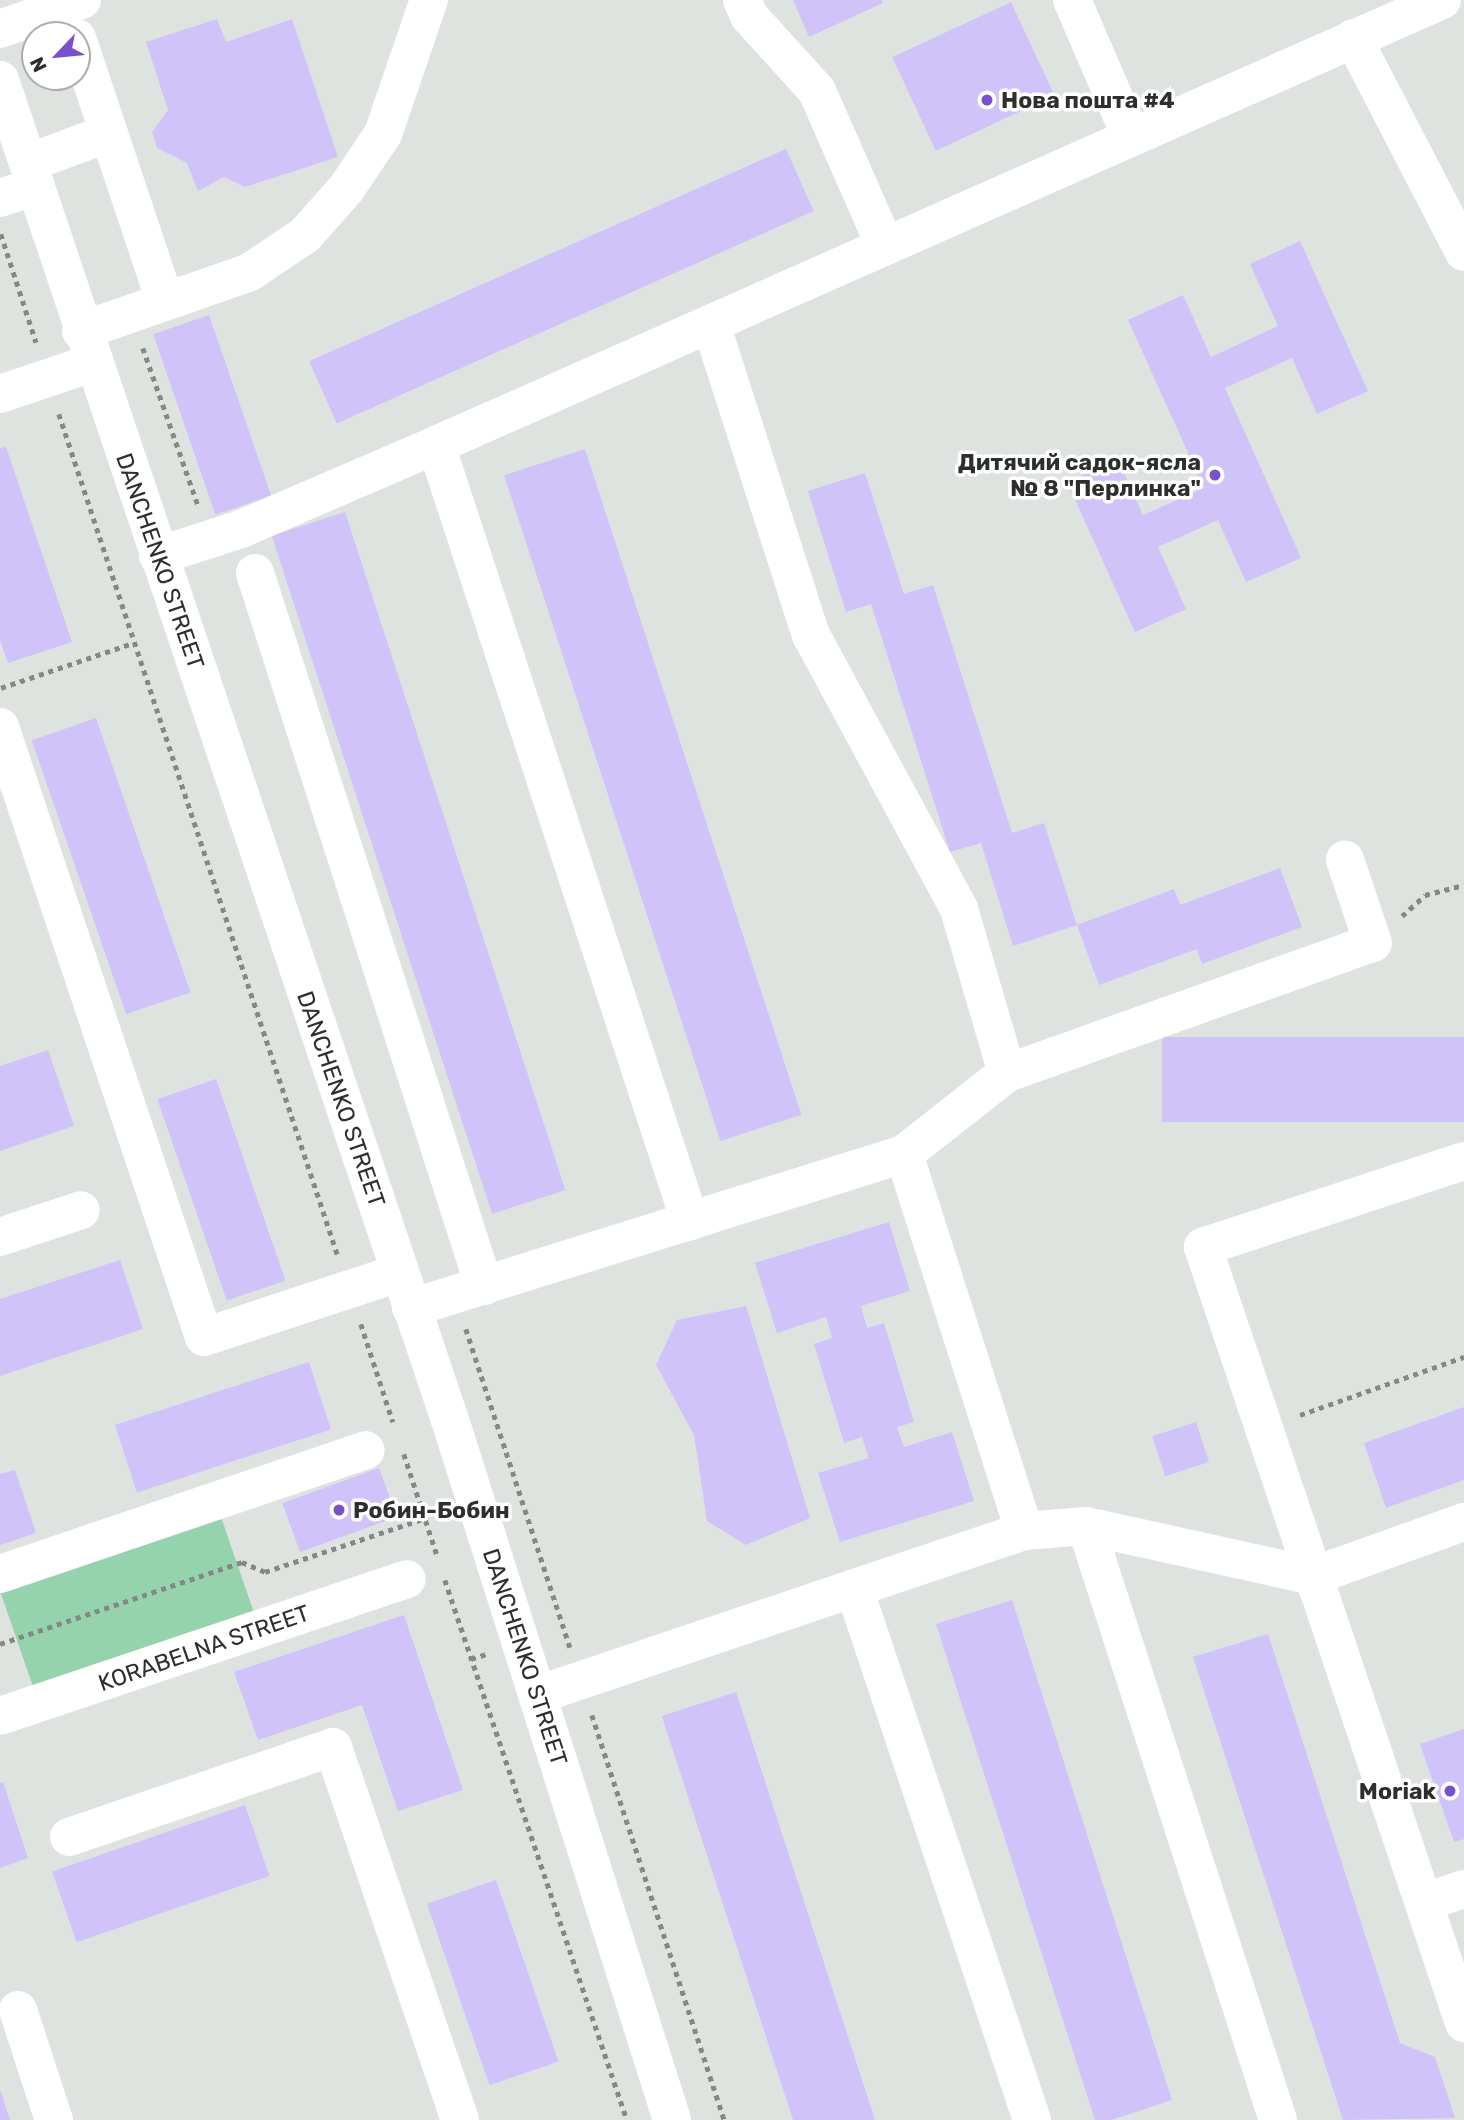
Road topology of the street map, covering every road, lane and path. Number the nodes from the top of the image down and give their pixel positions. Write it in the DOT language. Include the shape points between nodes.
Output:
graph roads {
  1 [pos="429,0"];
  2 [pos="742,0"];
  3 [pos="1072,0"];
  4 [pos="1441,0"];
  5 [pos="73,16"];
  6 [pos="0,29"];
  7 [pos="1353,38"];
  8 [pos="0,80"];
  9 [pos="109,133"];
  10 [pos="1131,137"];
  11 [pos="32,174"];
  12 [pos="0,198"];
  13 [pos="0,231"];
  14 [pos="885,246"];
  15 [pos="1464,252"];
  16 [pos="165,301"];
  17 [pos="711,324"];
  18 [pos="87,347"];
  19 [pos="48,378"];
  20 [pos="0,394"];
  21 [pos="436,445"];
  22 [pos="158,556"];
  23 [pos="255,573"];
  24 [pos="133,643"];
  25 [pos="0,689"];
  26 [pos="0,727"];
  27 [pos="1345,860"];
  28 [pos="1464,886"];
  29 [pos="1373,943"];
  30 [pos="1007,1073"];
  31 [pos="904,1154"];
  32 [pos="1464,1161"];
  33 [pos="80,1210"];
  34 [pos="690,1221"];
  35 [pos="0,1237"];
  36 [pos="484,1286"];
  37 [pos="349,1289"];
  38 [pos="405,1290"];
  39 [pos="1464,1357"];
  40 [pos="1265,1428"];
  41 [pos="388,1442"];
  42 [pos="425,1518"];
  43 [pos="1464,1522"];
  44 [pos="1086,1526"];
  45 [pos="1024,1531"];
  46 [pos="0,1574"];
  47 [pos="1313,1576"];
  48 [pos="407,1579"];
  49 [pos="854,1588"];
  50 [pos="0,1644"];
  51 [pos="537,1695"];
  52 [pos="0,1716"];
  53 [pos="69,1837"];
  54 [pos="1464,1889"];
  55 [pos="1425,1902"];
  56 [pos="18,2010"];
  57 [pos="1464,2023"];
  58 [pos="54,2120"];
  59 [pos="460,2120"];
  60 [pos="627,2120"];
  61 [pos="672,2120"];
  62 [pos="1031,2120"];
  63 [pos="1278,2120"];
  1 -- 16 [label="street" via="383,134 327,213 281,255 250,272"];
  2 -- 14 [label="street" via="749,16 817,90"];
  3 -- 10 [label="street"];
  4 -- 7 [label="street"];
  5 -- 6 [label="street"];
  5 -- 9 [label="street"];
  7 -- 10 [label="street"];
  7 -- 15 [label="street"];
  8 -- 11 [label="street, DANCHENKO STREET"];
  9 -- 11 [label="street"];
  9 -- 16 [label="street"];
  10 -- 14 [label="street"];
  11 -- 12 [label="street"];
  11 -- 18 [label="street, DANCHENKO STREET"];
  13 -- 19 [label="path"];
  14 -- 17 [label="street"];
  16 -- 18 [label="street"];
  17 -- 21 [label="street"];
  17 -- 30 [label="street" via="811,635 959,909"];
  18 -- 19 [label="street"];
  18 -- 22 [label="street, DANCHENKO STREET"];
  19 -- 20 [label="street"];
  19 -- 24 [label="path"];
  21 -- 22 [label="street" via="241,529"];
  21 -- 34 [label="street"];
  22 -- 38 [label="street, DANCHENKO STREET"];
  23 -- 36 [label="street"];
  24 -- 25 [label="path"];
  24 -- 37 [label="path"];
  26 -- 37 [label="street" via="204,1338"];
  27 -- 29 [label="street"];
  28 -- 29 [label="path" via="1425,895"];
  29 -- 30 [label="street"];
  30 -- 31 [label="street"];
  31 -- 34 [label="street"];
  31 -- 45 [label="street"];
  32 -- 40 [label="street" via="1203,1247"];
  33 -- 35 [label="street"];
  34 -- 36 [label="street"];
  36 -- 38 [label="street"];
  37 -- 38 [label="street"];
  37 -- 41 [label="path"];
  38 -- 51 [label="street, DANCHENKO STREET"];
  39 -- 40 [label="path"];
  40 -- 47 [label="street"];
  41 -- 42 [label="path"];
  41 -- 46 [label="street"];
  42 -- 50 [label="path" via="265,1572 242,1562"];
  42 -- 60 [label="path"];
  43 -- 47 [label="street"];
  44 -- 45 [label="street"];
  44 -- 47 [label="street"];
  44 -- 63 [label="street"];
  45 -- 49 [label="street"];
  47 -- 55 [label="street"];
  48 -- 52 [label="street, KORABELNA STREET"];
  49 -- 51 [label="street"];
  49 -- 62 [label="street"];
  51 -- 61 [label="street, DANCHENKO STREET"];
  53 -- 59 [label="street" via="333,1748"];
  54 -- 55 [label="street"];
  55 -- 57 [label="street"];
  56 -- 58 [label="street"];
}
